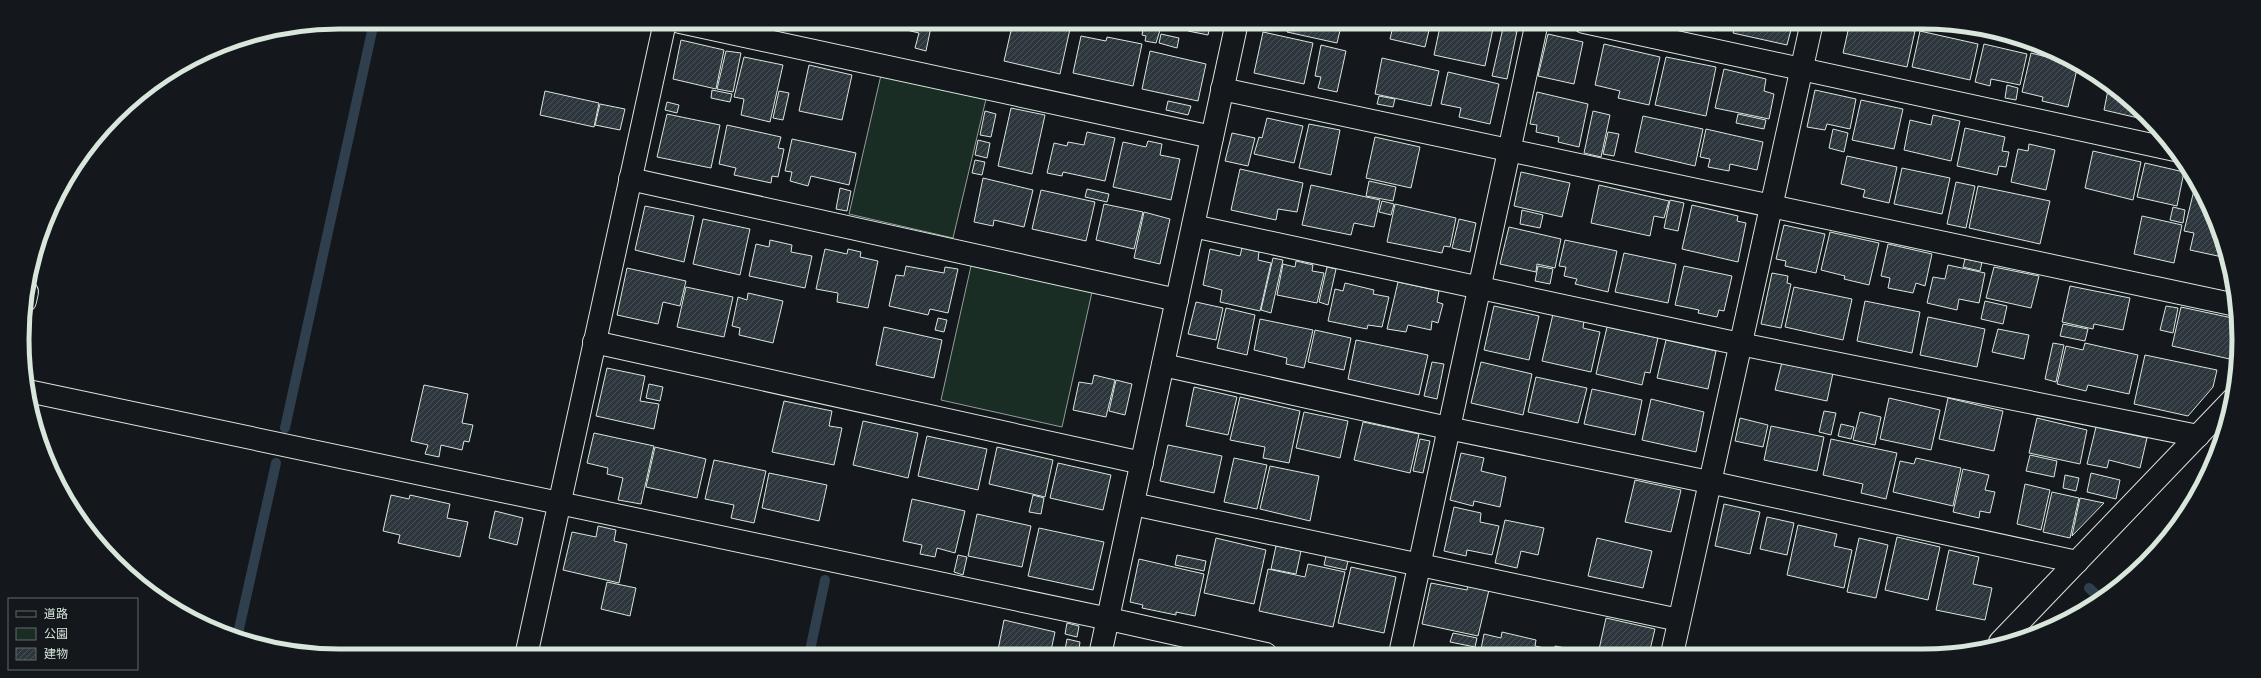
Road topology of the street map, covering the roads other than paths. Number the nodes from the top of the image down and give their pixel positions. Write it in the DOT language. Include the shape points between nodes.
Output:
graph roads {
  1 [pos="663,29"];
  2 [pos="712,29"];
  3 [pos="1235,29"];
  4 [pos="1535,29"];
  5 [pos="1616,29"];
  6 [pos="1810,29"];
  7 [pos="1801,69"];
  8 [pos="1222,89"];
  9 [pos="1212,137"];
  10 [pos="2166,148"];
  11 [pos="1509,149"];
  12 [pos="630,179"];
  13 [pos="1771,206"];
  14 [pos="1193,226"];
  15 [pos="1479,287"];
  16 [pos="1178,300"];
  17 [pos="2229,304"];
  18 [pos="594,342"];
  19 [pos="1740,344"];
  20 [pos="1163,365"];
  21 [pos="34,392"];
  22 [pos="2223,409"];
  23 [pos="1448,428"];
  24 [pos="2198,436"];
  25 [pos="1142,462"];
  26 [pos="1709,482"];
  27 [pos="559,503"];
  28 [pos="1133,504"];
  29 [pos="2077,562"];
  30 [pos="1419,566"];
  31 [pos="1109,619"];
  32 [pos="1679,620"];
  33 [pos="2004,637"];
  34 [pos="528,649"];
  35 [pos="1102,649"];
  36 [pos="1244,649"];
  37 [pos="1401,649"];
  38 [pos="1673,649"];
  1 -- 12 [label="street"];
  2 -- 9 [label="street"];
  3 -- 8 [label="street"];
  4 -- 11 [label="street"];
  5 -- 7 [label="street"];
  6 -- 7 [label="street"];
  7 -- 10 [label="street"];
  7 -- 13 [label="street"];
  8 -- 9 [label="street"];
  8 -- 11 [label="street"];
  9 -- 14 [label="street"];
  11 -- 13 [label="street"];
  11 -- 15 [label="street"];
  12 -- 16 [label="street"];
  12 -- 18 [label="street"];
  13 -- 17 [label="street"];
  13 -- 19 [label="street"];
  14 -- 15 [label="street"];
  14 -- 16 [label="street"];
  15 -- 19 [label="street"];
  15 -- 23 [label="street"];
  16 -- 20 [label="street"];
  18 -- 25 [label="street"];
  18 -- 27 [label="street"];
  19 -- 24 [label="street"];
  19 -- 26 [label="street"];
  20 -- 23 [label="street"];
  20 -- 25 [label="street"];
  21 -- 27 [label="street"];
  22 -- 24 [label="street"];
  23 -- 26 [label="street"];
  23 -- 30 [label="street"];
  24 -- 29 [label="street"];
  25 -- 28 [label="street"];
  26 -- 29 [label="street"];
  26 -- 32 [label="street"];
  27 -- 31 [label="street"];
  27 -- 34 [label="street"];
  28 -- 30 [label="street"];
  28 -- 31 [label="street"];
  29 -- 33 [label="street"];
  30 -- 32 [label="street"];
  30 -- 37 [label="street"];
  31 -- 35 [label="street"];
  31 -- 36 [label="street"];
  32 -- 38 [label="street"];
}
